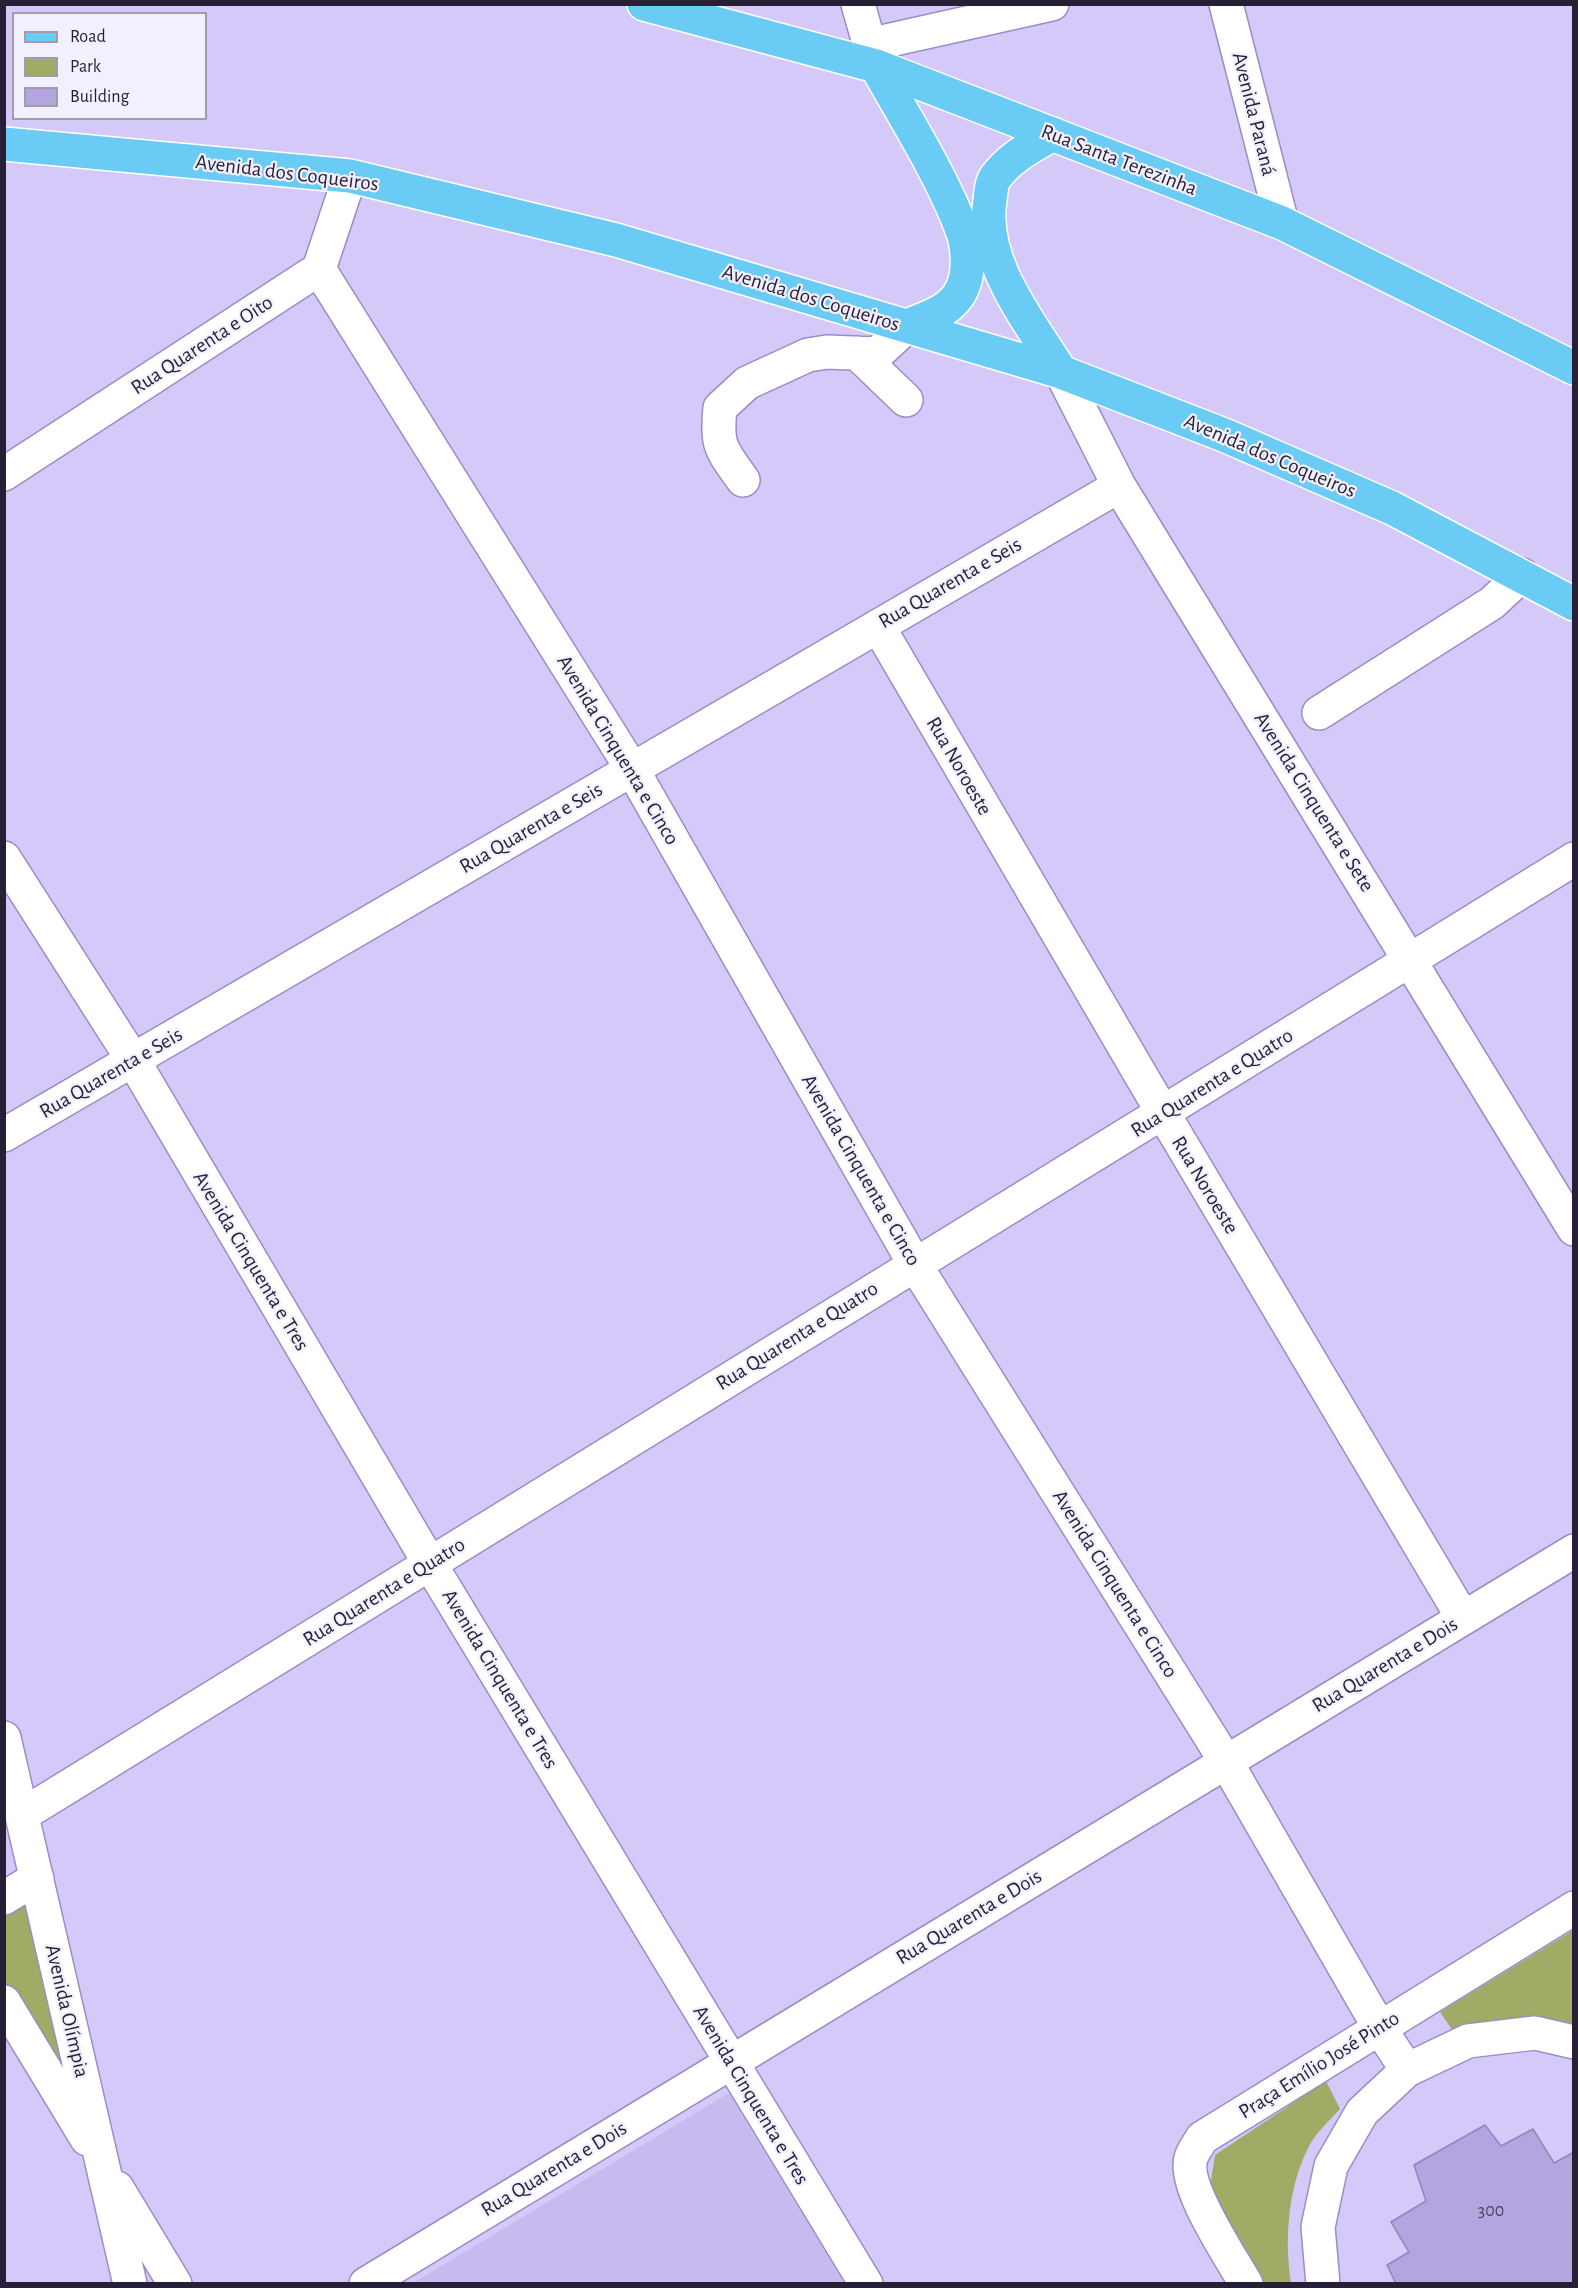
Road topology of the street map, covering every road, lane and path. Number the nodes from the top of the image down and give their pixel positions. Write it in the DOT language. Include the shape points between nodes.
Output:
graph roads {
  1 [pos="644,4"];
  2 [pos="858,4"];
  3 [pos="1052,4"];
  4 [pos="1226,4"];
  5 [pos="872,55"];
  6 [pos="1053,134"];
  7 [pos="4,144"];
  8 [pos="351,176"];
  9 [pos="1282,223"];
  10 [pos="319,269"];
  11 [pos="907,326"];
  12 [pos="857,353"];
  13 [pos="1574,368"];
  14 [pos="1060,372"];
  15 [pos="906,400"];
  16 [pos="4,474"];
  17 [pos="743,480"];
  18 [pos="1119,486"];
  19 [pos="1522,575"];
  20 [pos="1574,604"];
  21 [pos="878,626"];
  22 [pos="1319,713"];
  23 [pos="632,769"];
  24 [pos="4,858"];
  25 [pos="1574,860"];
  26 [pos="1411,960"];
  27 [pos="133,1060"];
  28 [pos="1162,1113"];
  29 [pos="4,1135"];
  30 [pos="1574,1229"];
  31 [pos="914,1263"];
  32 [pos="1574,1551"];
  33 [pos="430,1564"];
  34 [pos="1463,1618"];
  35 [pos="4,1738"];
  36 [pos="1225,1760"];
  37 [pos="22,1815"];
  38 [pos="37,1878"];
  39 [pos="4,1898"];
  40 [pos="1574,1908"];
  41 [pos="4,2002"];
  42 [pos="1379,2027"];
  43 [pos="1574,2042"];
  44 [pos="731,2062"];
  45 [pos="1407,2070"];
  46 [pos="103,2165"];
  47 [pos="130,2283"];
  48 [pos="175,2283"];
  49 [pos="366,2283"];
  50 [pos="866,2283"];
  51 [pos="1245,2283"];
  52 [pos="1323,2283"];
  1 -- 5 [label="main road, Rua Santa Terezinha"];
  2 -- 5 [label="street"];
  3 -- 5 [label="street"];
  4 -- 9 [label="street, Avenida Paraná"];
  5 -- 6 [label="main road, Rua Santa Terezinha"];
  5 -- 11 [label="main road" via="963,231 968,262 963,288 946,310"];
  6 -- 9 [label="main road, Rua Santa Terezinha"];
  6 -- 14 [label="main road" via="1012,158 993,180 987,216 994,252 1010,288"];
  7 -- 8 [label="main road, Avenida dos Coqueiros"];
  8 -- 10 [label="street"];
  8 -- 11 [label="main road, Avenida dos Coqueiros" via="616,240"];
  9 -- 13 [label="main road, Rua Santa Terezinha"];
  10 -- 16 [label="street, Rua Quarenta e Oito"];
  10 -- 23 [label="street, Avenida Cinquenta e Cinco"];
  11 -- 12 [label="street" via="878,354"];
  11 -- 14 [label="main road, Avenida dos Coqueiros"];
  12 -- 15 [label="street"];
  12 -- 17 [label="street" via="808,355 747,383 720,408 719,447"];
  14 -- 18 [label="street, Avenida Cinquenta e Sete"];
  14 -- 19 [label="main road, Avenida dos Coqueiros" via="1224,435 1392,508"];
  18 -- 21 [label="street, Rua Quarenta e Seis"];
  18 -- 26 [label="street, Avenida Cinquenta e Sete"];
  19 -- 20 [label="main road, Avenida dos Coqueiros"];
  19 -- 22 [label="street" via="1492,603"];
  21 -- 23 [label="street, Rua Quarenta e Seis"];
  21 -- 28 [label="street, Rua Noroeste"];
  23 -- 27 [label="street, Rua Quarenta e Seis"];
  23 -- 31 [label="street, Avenida Cinquenta e Cinco"];
  24 -- 27 [label="street, Avenida Cinquenta e Tres"];
  25 -- 26 [label="street, Rua Quarenta e Quatro"];
  26 -- 28 [label="street, Rua Quarenta e Quatro"];
  26 -- 30 [label="street, Avenida Cinquenta e Sete"];
  27 -- 29 [label="street, Rua Quarenta e Seis"];
  27 -- 33 [label="street, Avenida Cinquenta e Tres"];
  28 -- 31 [label="street, Rua Quarenta e Quatro"];
  28 -- 34 [label="street, Rua Noroeste"];
  31 -- 33 [label="street, Rua Quarenta e Quatro"];
  31 -- 36 [label="street, Avenida Cinquenta e Cinco"];
  32 -- 34 [label="street, Rua Quarenta e Dois"];
  33 -- 37 [label="street, Rua Quarenta e Quatro"];
  33 -- 44 [label="street, Avenida Cinquenta e Tres"];
  34 -- 36 [label="street, Rua Quarenta e Dois"];
  35 -- 37 [label="street, Avenida Olímpia"];
  36 -- 42 [label="street, Avenida Cinquenta e Cinco"];
  36 -- 44 [label="street, Rua Quarenta e Dois"];
  37 -- 38 [label="street, Avenida Olímpia"];
  38 -- 39 [label="street"];
  38 -- 46 [label="street, Avenida Olímpia"];
  40 -- 42 [label="street, Praça Emílio José Pinto"];
  41 -- 46 [label="street"];
  42 -- 45 [label="street, Avenida Cinquenta e Cinco"];
  42 -- 51 [label="street, Praça Emílio José Pinto" via="1202,2138 1191,2158 1196,2193"];
  43 -- 45 [label="street" via="1535,2033 1468,2041"];
  44 -- 49 [label="street, Rua Quarenta e Dois"];
  44 -- 50 [label="street, Avenida Cinquenta e Tres"];
  45 -- 52 [label="street" via="1362,2112 1331,2166 1318,2226"];
  46 -- 47 [label="street, Avenida Olímpia"];
  46 -- 48 [label="street"];
}
